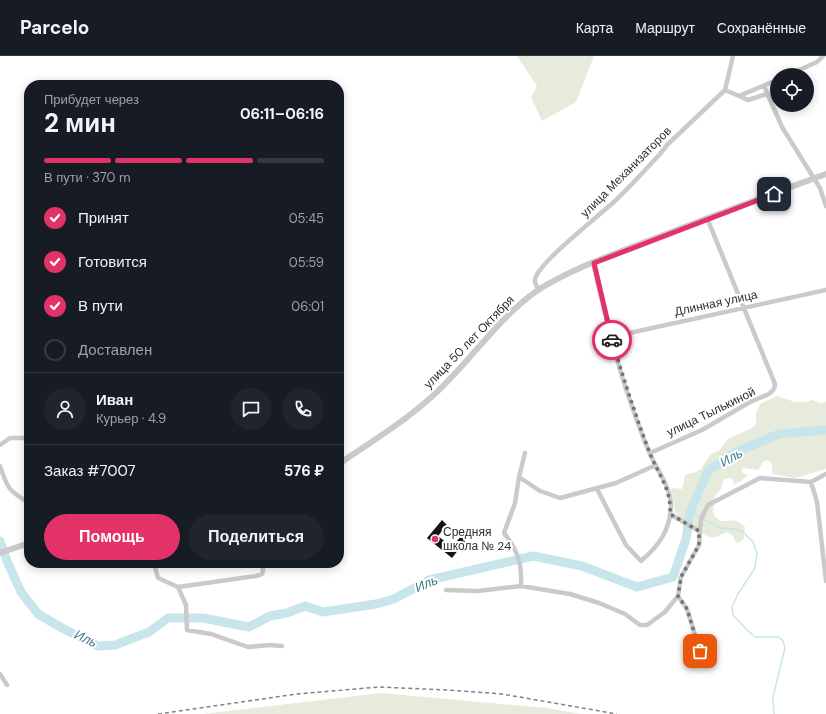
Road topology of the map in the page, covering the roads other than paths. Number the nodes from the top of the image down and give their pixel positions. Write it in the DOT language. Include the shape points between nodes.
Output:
graph roads {
  1 [pos="733,56"];
  2 [pos="823,56"];
  3 [pos="804,68"];
  4 [pos="770,83"];
  5 [pos="764,86"];
  6 [pos="725,90"];
  7 [pos="767,94"];
  8 [pos="739,96"];
  9 [pos="826,174"];
  10 [pos="814,179"];
  11 [pos="826,206"];
  12 [pos="707,218"];
  13 [pos="594,263"];
  14 [pos="539,290"];
  15 [pos="826,290"];
  16 [pos="743,308"];
  17 [pos="611,337"];
  18 [pos="24,438"];
  19 [pos="0,445"];
  20 [pos="525,453"];
  21 [pos="650,453"];
  22 [pos="344,461"];
  23 [pos="656,465"];
  24 [pos="0,466"];
  25 [pos="826,474"];
  26 [pos="519,477"];
  27 [pos="811,482"];
  28 [pos="597,489"];
  29 [pos="24,500"];
  30 [pos="670,514"];
  31 [pos="699,531"];
  32 [pos="24,545"];
  33 [pos="0,553"];
  34 [pos="155,568"];
  35 [pos="263,568"];
  36 [pos="826,581"];
  37 [pos="521,586"];
  38 [pos="178,587"];
  39 [pos="446,590"];
  40 [pos="678,596"];
  41 [pos="282,646"];
  42 [pos="700,651"];
  43 [pos="0,674"];
  44 [pos="6,685"];
  1 -- 6 [label="street"];
  2 -- 3 [label="street" via="818,62"];
  4 -- 5 [label="street"];
  5 -- 7 [label="street"];
  5 -- 8 [label="street"];
  6 -- 8 [label="street"];
  6 -- 14 [label="street, улица Механизаторов" via="667,145 616,200 558,251 535,279 534,283"];
  7 -- 8 [label="street" via="748,100"];
  7 -- 10 [label="street" via="782,127"];
  9 -- 10 [label="street, улица 50 лет Октября"];
  10 -- 11 [label="street"];
  10 -- 12 [label="street, улица 50 лет Октября"];
  12 -- 13 [label="street, улица 50 лет Октября"];
  12 -- 16 [label="street"];
  13 -- 14 [label="street, улица 50 лет Октября"];
  13 -- 17 [label="street"];
  14 -- 22 [label="street, улица 50 лет Октября" via="516,308 426,402"];
  15 -- 16 [label="street, Длинная улица"];
  16 -- 17 [label="street, Длинная улица"];
  16 -- 21 [label="street, улица Тылькиной" via="775,384 774,389 702,430"];
  17 -- 21 [label="street" via="626,388"];
  18 -- 19 [label="street" via="10,438"];
  20 -- 26 [label="street"];
  21 -- 23 [label="street"];
  23 -- 28 [label="street"];
  23 -- 30 [label="street" via="668,490"];
  24 -- 29 [label="street" via="11,492"];
  25 -- 27 [label="street"];
  26 -- 28 [label="street" via="540,491 560,498"];
  26 -- 37 [label="street" via="515,503 504,532 515,548 521,572"];
  27 -- 31 [label="street" via="760,478 708,505 701,519"];
  27 -- 36 [label="street" via="817,502"];
  28 -- 30 [label="street" via="626,545 641,561 653,551 665,534"];
  30 -- 31 [label="street"];
  31 -- 40 [label="street" via="699,545 681,577"];
  32 -- 33 [label="street"];
  34 -- 38 [label="street" via="158,578"];
  35 -- 38 [label="street" via="262,574 256,576"];
  37 -- 39 [label="street" via="478,591"];
  37 -- 40 [label="street" via="570,594 599,603 625,614 640,625 647,625 665,612"];
  38 -- 41 [label="street" via="186,606 187,630 211,634 248,647"];
  40 -- 42 [label="street" via="687,609"];
  43 -- 44 [label="street"];
}
